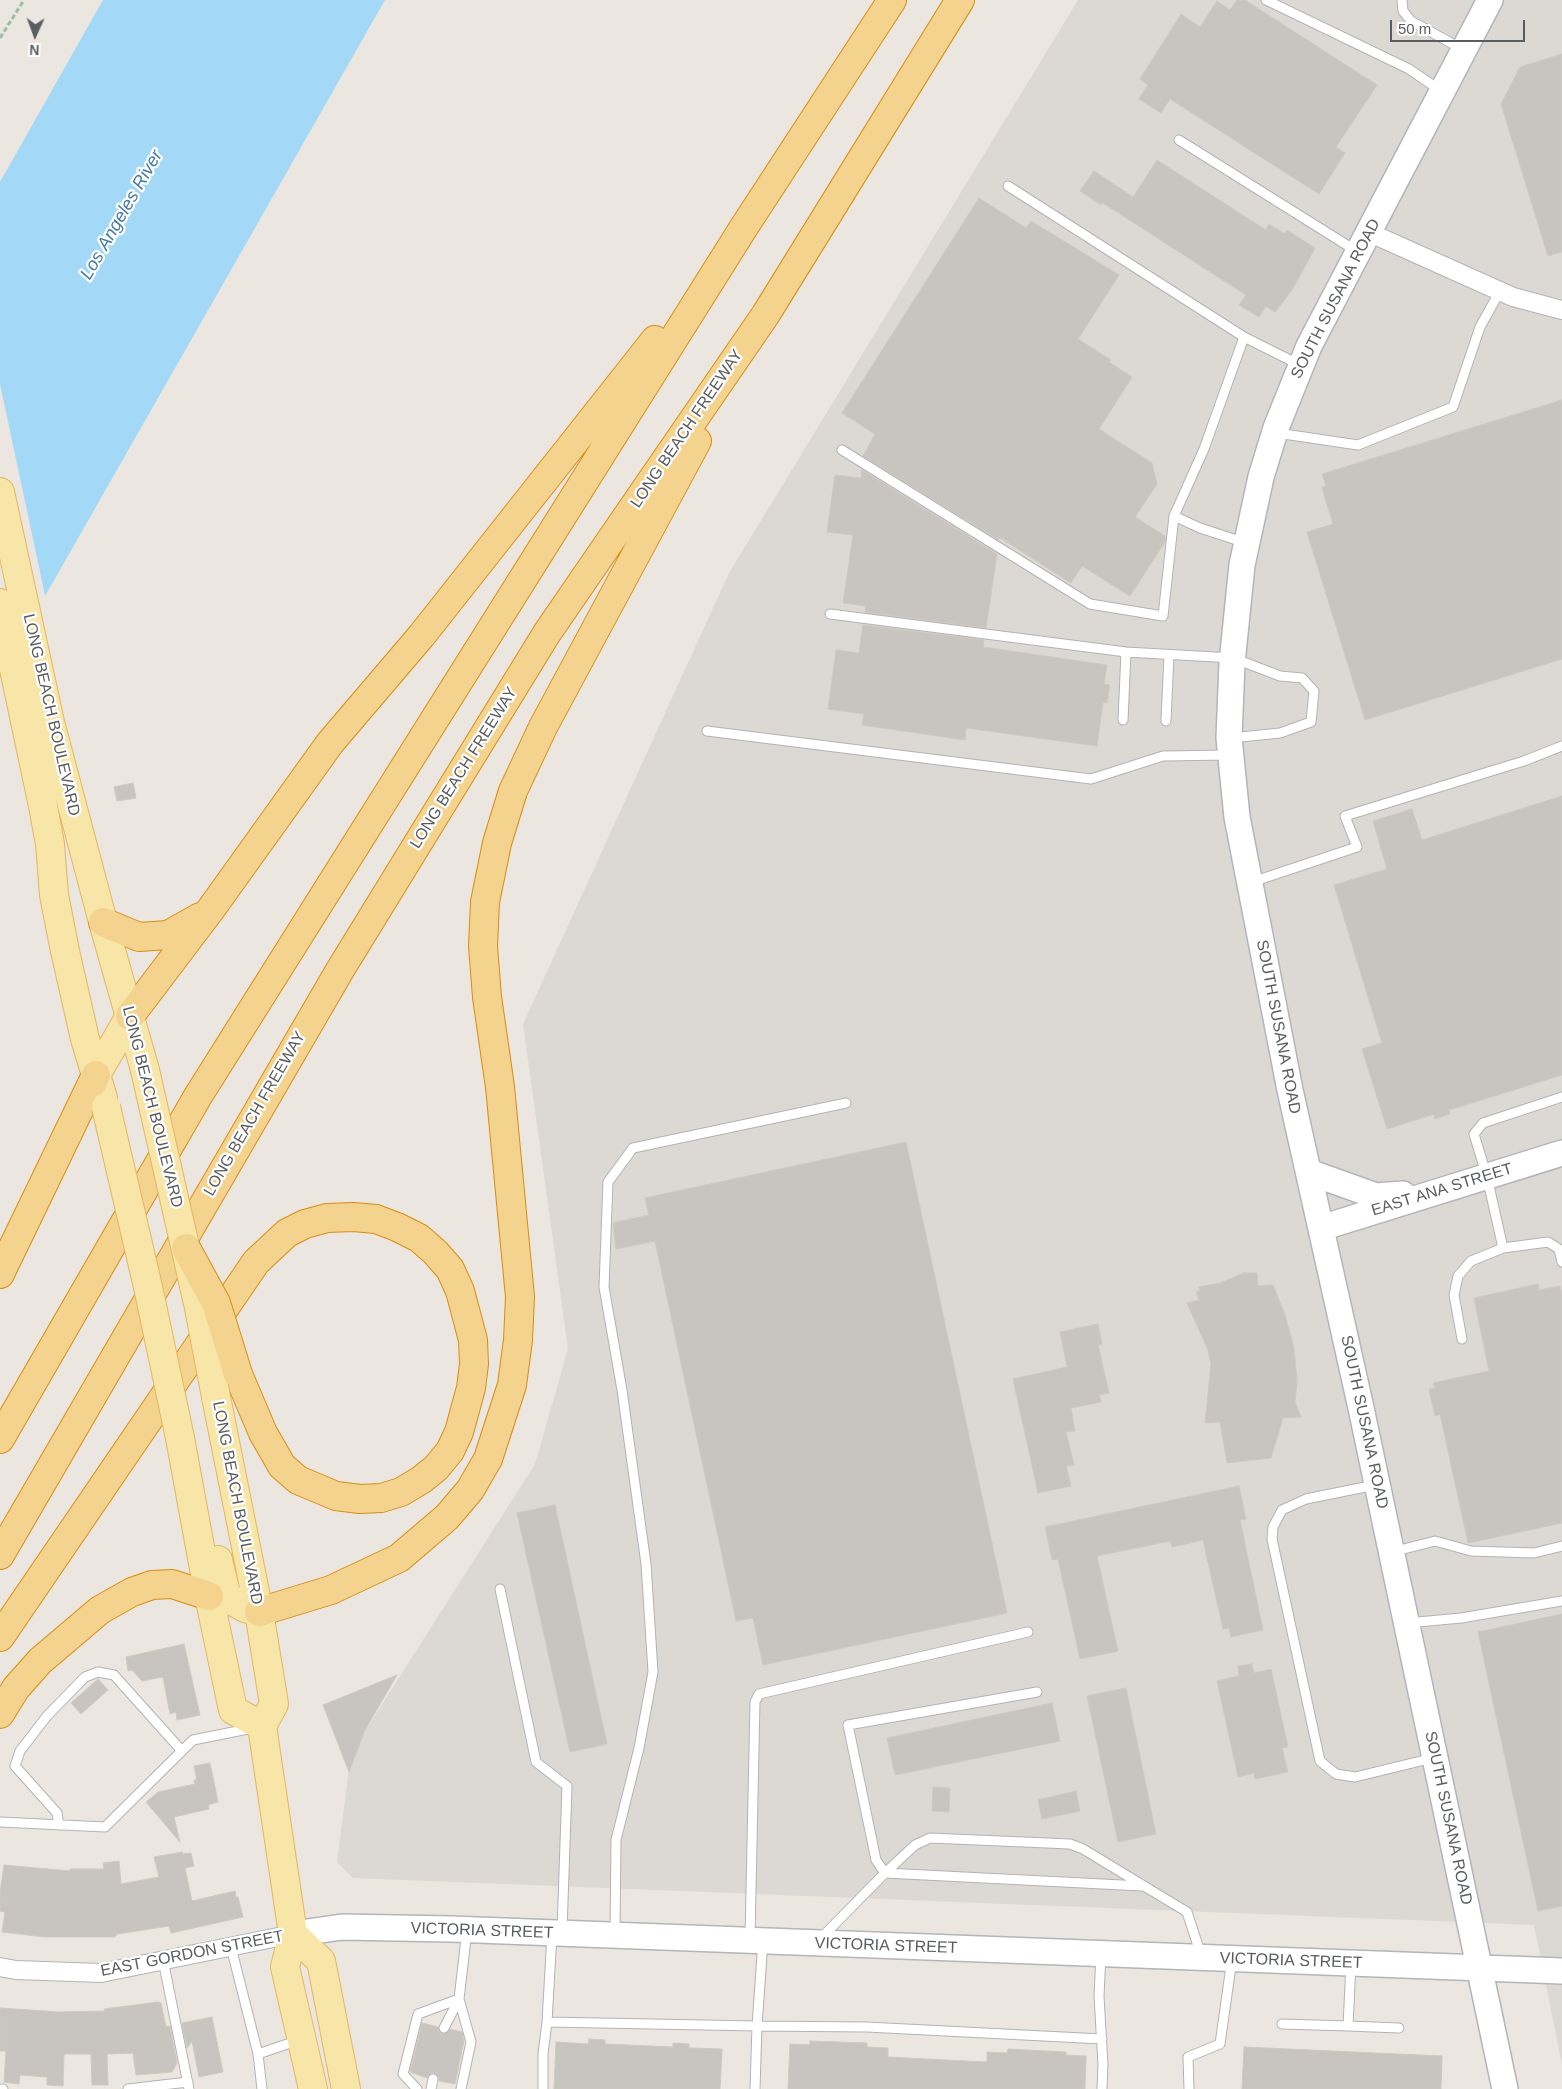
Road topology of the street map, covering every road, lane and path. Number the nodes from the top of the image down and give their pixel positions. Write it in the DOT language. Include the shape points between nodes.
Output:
graph roads {
  1 [pos="24,0"];
  2 [pos="892,0"];
  3 [pos="960,0"];
  4 [pos="1266,0"];
  5 [pos="1402,0"];
  6 [pos="1490,0"];
  7 [pos="0,38"];
  8 [pos="1464,50"];
  9 [pos="1443,92"];
  10 [pos="1179,140"];
  11 [pos="1008,186"];
  12 [pos="744,227"];
  13 [pos="1363,242"];
  14 [pos="1500,291"];
  15 [pos="1562,310"];
  16 [pos="766,314"];
  17 [pos="1244,336"];
  18 [pos="1300,365"];
  19 [pos="1275,432"];
  20 [pos="842,450"];
  21 [pos="0,492"];
  22 [pos="1174,516"];
  23 [pos="1246,542"];
  24 [pos="0,603"];
  25 [pos="830,614"];
  26 [pos="1126,652"];
  27 [pos="1169,655"];
  28 [pos="1233,658"];
  29 [pos="1123,720"];
  30 [pos="1166,721"];
  31 [pos="38,725"];
  32 [pos="707,731"];
  33 [pos="1230,746"];
  34 [pos="1562,746"];
  35 [pos="1250,882"];
  36 [pos="211,909"];
  37 [pos="103,922"];
  38 [pos="130,1016"];
  39 [pos="96,1075"];
  40 [pos="1562,1097"];
  41 [pos="846,1104"];
  42 [pos="1562,1153"];
  43 [pos="1309,1172"];
  44 [pos="1486,1176"];
  45 [pos="1436,1192"];
  46 [pos="1321,1228"];
  47 [pos="186,1248"];
  48 [pos="1503,1248"];
  49 [pos="1562,1262"];
  50 [pos="0,1274"];
  51 [pos="1462,1339"];
  52 [pos="186,1431"];
  53 [pos="0,1438"];
  54 [pos="1378,1485"];
  55 [pos="1562,1546"];
  56 [pos="1392,1552"];
  57 [pos="0,1555"];
  58 [pos="500,1589"];
  59 [pos="209,1596"];
  60 [pos="1562,1601"];
  61 [pos="259,1612"];
  62 [pos="1407,1623"];
  63 [pos="1028,1632"];
  64 [pos="0,1637"];
  65 [pos="1037,1692"];
  66 [pos="0,1714"];
  67 [pos="262,1726"];
  68 [pos="182,1751"];
  69 [pos="1436,1758"];
  70 [pos="0,1822"];
  71 [pos="59,1825"];
  72 [pos="885,1873"];
  73 [pos="1142,1886"];
  74 [pos="468,1930"];
  75 [pos="557,1933"];
  76 [pos="293,1934"];
  77 [pos="615,1935"];
  78 [pos="757,1941"];
  79 [pos="816,1943"];
  80 [pos="232,1947"];
  81 [pos="1101,1954"];
  82 [pos="1202,1958"];
  83 [pos="1232,1959"];
  84 [pos="163,1960"];
  85 [pos="1351,1964"];
  86 [pos="0,1967"];
  87 [pos="1480,1967"];
  88 [pos="1562,1971"];
  89 [pos="459,1999"];
  90 [pos="547,2022"];
  91 [pos="1282,2024"];
  92 [pos="757,2026"];
  93 [pos="1348,2026"];
  94 [pos="444,2028"];
  95 [pos="1399,2028"];
  96 [pos="1102,2039"];
  97 [pos="302,2040"];
  98 [pos="258,2054"];
  99 [pos="433,2079"];
  100 [pos="189,2085"];
  101 [pos="128,2089"];
  102 [pos="262,2089"];
  103 [pos="313,2089"];
  104 [pos="346,2089"];
  105 [pos="417,2089"];
  106 [pos="430,2089"];
  107 [pos="461,2089"];
  108 [pos="542,2089"];
  109 [pos="755,2089"];
  110 [pos="1102,2089"];
  111 [pos="1189,2089"];
  112 [pos="1505,2089"];
  1 -- 7 [label="path"];
  2 -- 12 [label="highway"];
  3 -- 16 [label="highway, LONG BEACH FREEWAY"];
  4 -- 9 [label="lane" via="1409,69"];
  5 -- 8 [label="lane" via="1403,11 1411,22"];
  6 -- 8 [label="street, SOUTH SUSANA ROAD"];
  8 -- 9 [label="street, SOUTH SUSANA ROAD"];
  9 -- 13 [label="street, SOUTH SUSANA ROAD"];
  10 -- 13 [label="lane"];
  11 -- 17 [label="lane"];
  12 -- 36 [label="highway" via="422,635 330,743"];
  12 -- 53 [label="highway" via="198,1096"];
  13 -- 14 [label="street"];
  13 -- 18 [label="street, SOUTH SUSANA ROAD"];
  14 -- 15 [label="street"];
  14 -- 19 [label="lane" via="1480,327 1453,407 1358,445"];
  16 -- 57 [label="highway, LONG BEACH FREEWAY" via="542,641 330,987"];
  16 -- 61 [label="highway" via="543,727 513,791 497,843 485,902 483,946 520,1297 512,1385 488,1459 470,1490 447,1517 399,1558 331,1590"];
  17 -- 18 [label="lane"];
  17 -- 22 [label="lane" via="1204,449"];
  18 -- 19 [label="street, SOUTH SUSANA ROAD"];
  19 -- 23 [label="street, SOUTH SUSANA ROAD"];
  20 -- 22 [label="lane" via="1090,604 1163,616"];
  21 -- 31 [label="main road, LONG BEACH BOULEVARD"];
  22 -- 23 [label="lane"];
  23 -- 28 [label="street, SOUTH SUSANA ROAD"];
  24 -- 31 [label="main road, LONG BEACH BOULEVARD"];
  25 -- 26 [label="lane"];
  26 -- 27 [label="lane"];
  26 -- 29 [label="lane"];
  27 -- 28 [label="lane"];
  27 -- 30 [label="lane"];
  28 -- 33 [label="street, SOUTH SUSANA ROAD"];
  28 -- 33 [label="lane" via="1280,676 1302,678 1314,691 1311,722"];
  31 -- 37 [label="main road, LONG BEACH BOULEVARD"];
  31 -- 39 [label="main road, LONG BEACH BOULEVARD" via="54,895 85,1039"];
  32 -- 33 [label="lane" via="1091,779 1163,756"];
  33 -- 35 [label="street, SOUTH SUSANA ROAD" via="1237,817"];
  34 -- 35 [label="lane" via="1524,761 1345,816 1357,847"];
  35 -- 43 [label="street, SOUTH SUSANA ROAD"];
  36 -- 37 [label="highway" via="168,935 139,937"];
  36 -- 38 [label="highway"];
  37 -- 38 [label="main road, LONG BEACH BOULEVARD"];
  38 -- 39 [label="main road"];
  38 -- 47 [label="main road, LONG BEACH BOULEVARD, bridge"];
  39 -- 50 [label="highway"];
  39 -- 52 [label="main road, LONG BEACH BOULEVARD, bridge"];
  40 -- 44 [label="lane" via="1483,1123 1474,1134"];
  41 -- 77 [label="lane" via="632,1148 608,1182 604,1287 646,1564 653,1672 639,1748 616,1840"];
  42 -- 44 [label="street, EAST ANA STREET"];
  43 -- 45 [label="street" via="1376,1196"];
  43 -- 46 [label="street, SOUTH SUSANA ROAD"];
  44 -- 45 [label="street, EAST ANA STREET"];
  44 -- 48 [label="lane"];
  45 -- 46 [label="street, EAST ANA STREET"];
  46 -- 54 [label="street, SOUTH SUSANA ROAD"];
  47 -- 61 [label="main road, LONG BEACH BOULEVARD, bridge"];
  47 -- 64 [label="highway, bridge" via="216,1303 238,1374 263,1433 282,1466 298,1480 336,1496 381,1498 401,1492 421,1480 450,1451 459,1432 474,1364 473,1340 460,1291 450,1269 418,1238 376,1219 353,1216 305,1224 288,1234 256,1262"];
  48 -- 49 [label="lane" via="1548,1242 1559,1249"];
  48 -- 51 [label="lane" via="1471,1261 1458,1276 1454,1296"];
  52 -- 59 [label="main road, LONG BEACH BOULEVARD"];
  52 -- 61 [label="main road" via="226,1593 232,1601"];
  54 -- 56 [label="street, SOUTH SUSANA ROAD"];
  54 -- 69 [label="lane" via="1306,1499 1282,1510 1274,1527 1272,1539 1304,1690 1320,1761 1336,1774 1355,1776"];
  55 -- 56 [label="lane" via="1534,1553 1471,1551 1435,1541"];
  56 -- 62 [label="street, SOUTH SUSANA ROAD"];
  58 -- 75 [label="lane" via="536,1762 567,1786"];
  59 -- 66 [label="highway" via="172,1584 152,1585 100,1610 40,1661 16,1688"];
  59 -- 67 [label="main road, LONG BEACH BOULEVARD" via="234,1710"];
  60 -- 62 [label="lane" via="1461,1618"];
  61 -- 67 [label="main road, LONG BEACH BOULEVARD" via="274,1704"];
  62 -- 69 [label="street, SOUTH SUSANA ROAD"];
  63 -- 78 [label="lane" via="759,1694 755,1702"];
  65 -- 72 [label="lane" via="848,1725 876,1860"];
  67 -- 68 [label="lane" via="193,1740"];
  67 -- 76 [label="main road"];
  68 -- 71 [label="lane" via="105,1827"];
  68 -- 71 [label="lane" via="114,1675 98,1672 85,1677 42,1723 20,1751 15,1766 57,1813"];
  69 -- 87 [label="street, SOUTH SUSANA ROAD"];
  70 -- 71 [label="lane"];
  72 -- 73 [label="lane"];
  72 -- 73 [label="lane" via="915,1845 930,1838 1070,1844"];
  72 -- 79 [label="lane"];
  73 -- 82 [label="lane" via="1187,1912"];
  74 -- 75 [label="street, VICTORIA STREET"];
  74 -- 76 [label="street, VICTORIA STREET" via="342,1927"];
  74 -- 89 [label="lane"];
  75 -- 77 [label="street, VICTORIA STREET"];
  75 -- 90 [label="lane"];
  76 -- 80 [label="street, EAST GORDON STREET"];
  76 -- 97 [label="main road" via="285,1967"];
  76 -- 104 [label="main road" via="321,1961"];
  77 -- 78 [label="street, VICTORIA STREET"];
  78 -- 79 [label="street, VICTORIA STREET"];
  78 -- 92 [label="lane"];
  79 -- 81 [label="street, VICTORIA STREET"];
  80 -- 84 [label="street, EAST GORDON STREET"];
  80 -- 98 [label="lane"];
  81 -- 82 [label="street, VICTORIA STREET"];
  81 -- 96 [label="lane"];
  82 -- 83 [label="street, VICTORIA STREET"];
  83 -- 85 [label="street, VICTORIA STREET"];
  83 -- 111 [label="lane" via="1220,2044 1188,2057"];
  84 -- 86 [label="street, EAST GORDON STREET" via="101,1973"];
  84 -- 100 [label="lane"];
  85 -- 87 [label="street, VICTORIA STREET"];
  85 -- 93 [label="lane"];
  87 -- 88 [label="street, VICTORIA STREET"];
  87 -- 112 [label="street, SOUTH SUSANA ROAD"];
  89 -- 94 [label="lane"];
  89 -- 105 [label="lane" via="418,2014 403,2074"];
  89 -- 107 [label="lane" via="471,2042"];
  90 -- 92 [label="lane"];
  90 -- 108 [label="lane" via="542,2054"];
  91 -- 93 [label="lane"];
  92 -- 96 [label="lane" via="867,2027"];
  92 -- 109 [label="lane"];
  93 -- 95 [label="lane"];
  96 -- 110 [label="lane"];
  97 -- 98 [label="lane"];
  97 -- 103 [label="main road"];
  98 -- 102 [label="lane"];
  99 -- 106 [label="lane"];
  100 -- 101 [label="lane"];
}
